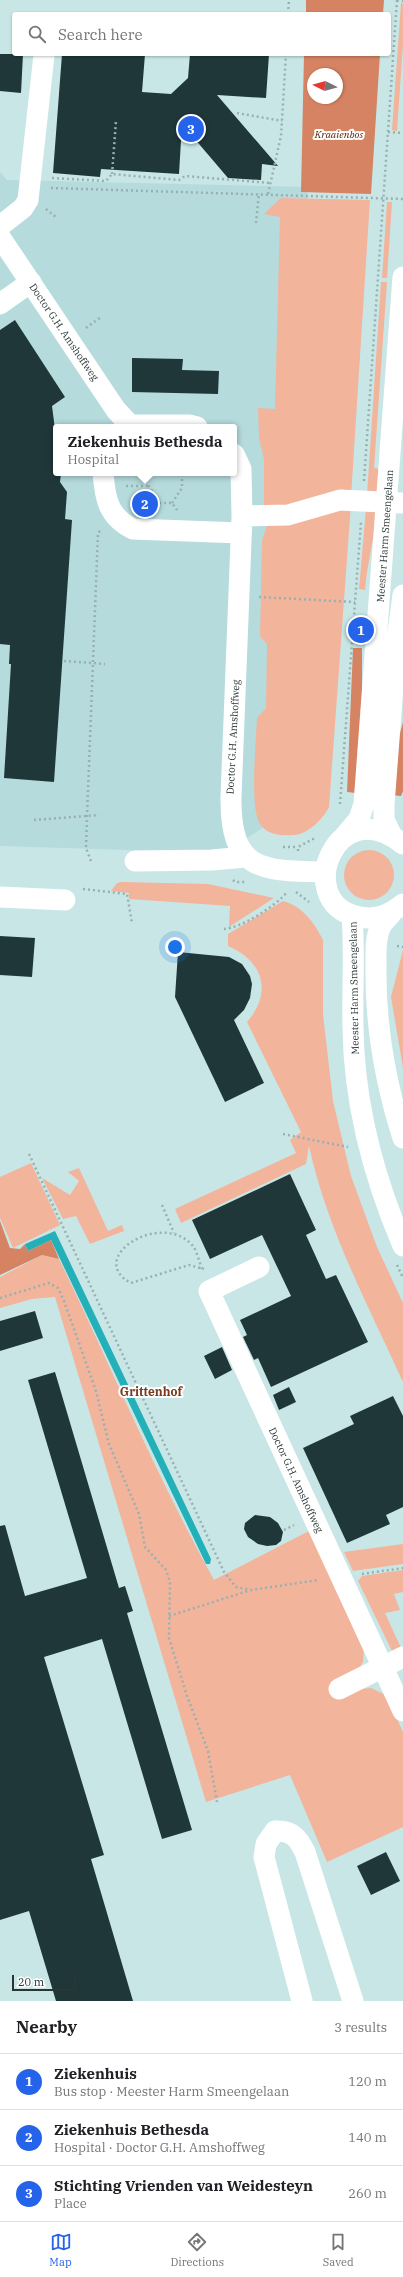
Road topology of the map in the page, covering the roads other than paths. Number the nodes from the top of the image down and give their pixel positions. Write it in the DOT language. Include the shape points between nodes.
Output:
graph roads {
  1 [pos="44,56"];
  2 [pos="0,226"];
  3 [pos="0,237"];
  4 [pos="403,277"];
  5 [pos="31,282"];
  6 [pos="0,304"];
  7 [pos="128,424"];
  8 [pos="237,461"];
  9 [pos="103,476"];
  10 [pos="395,502"];
  11 [pos="242,524"];
  12 [pos="403,595"];
  13 [pos="344,837"];
  14 [pos="397,839"];
  15 [pos="245,857"];
  16 [pos="135,861"];
  17 [pos="325,872"];
  18 [pos="0,897"];
  19 [pos="65,900"];
  20 [pos="397,909"];
  21 [pos="352,915"];
  22 [pos="403,1138"];
  23 [pos="403,1246"];
  24 [pos="258,1267"];
  25 [pos="403,1658"];
  26 [pos="383,1668"];
  27 [pos="339,1689"];
  28 [pos="403,1711"];
  29 [pos="302,2001"];
  30 [pos="353,2001"];
  1 -- 2 [label="street" via="28,200 23,208"];
  3 -- 5 [label="street, Doctor G.H. Amshoffweg"];
  4 -- 10 [label="street, Meester Harm Smeengelaan"];
  5 -- 6 [label="street"];
  5 -- 7 [label="street, Doctor G.H. Amshoffweg" via="116,410"];
  8 -- 11 [label="street, Doctor G.H. Amshoffweg" via="241,470"];
  9 -- 11 [label="street" via="107,502 122,523 133,529 192,532"];
  10 -- 11 [label="street" via="340,500 288,515"];
  10 -- 13 [label="street, Meester Harm Smeengelaan" via="364,804 359,819"];
  11 -- 15 [label="street, Doctor G.H. Amshoffweg" via="231,810 236,843"];
  12 -- 14 [label="street" via="396,647 384,805 384,820"];
  13 -- 14 [label="street" via="355,831 367,829 379,830"];
  13 -- 17 [label="street, Meester Harm Smeengelaan" via="334,846"];
  15 -- 16 [label="street"];
  15 -- 17 [label="street" via="268,867"];
  17 -- 21 [label="street" via="331,898 340,908"];
  18 -- 19 [label="street"];
  20 -- 21 [label="street" via="379,918 365,919"];
  20 -- 22 [label="street" via="380,928 376,980 381,1048"];
  21 -- 23 [label="street, Meester Harm Smeengelaan" via="353,1029 365,1131 377,1175"];
  24 -- 26 [label="street, Doctor G.H. Amshoffweg" via="209,1291"];
  25 -- 26 [label="street"];
  26 -- 27 [label="street"];
  26 -- 28 [label="street, Doctor G.H. Amshoffweg"];
  29 -- 30 [label="street" via="264,1857 266,1844 275,1831 285,1831 298,1838 305,1852"];
}
